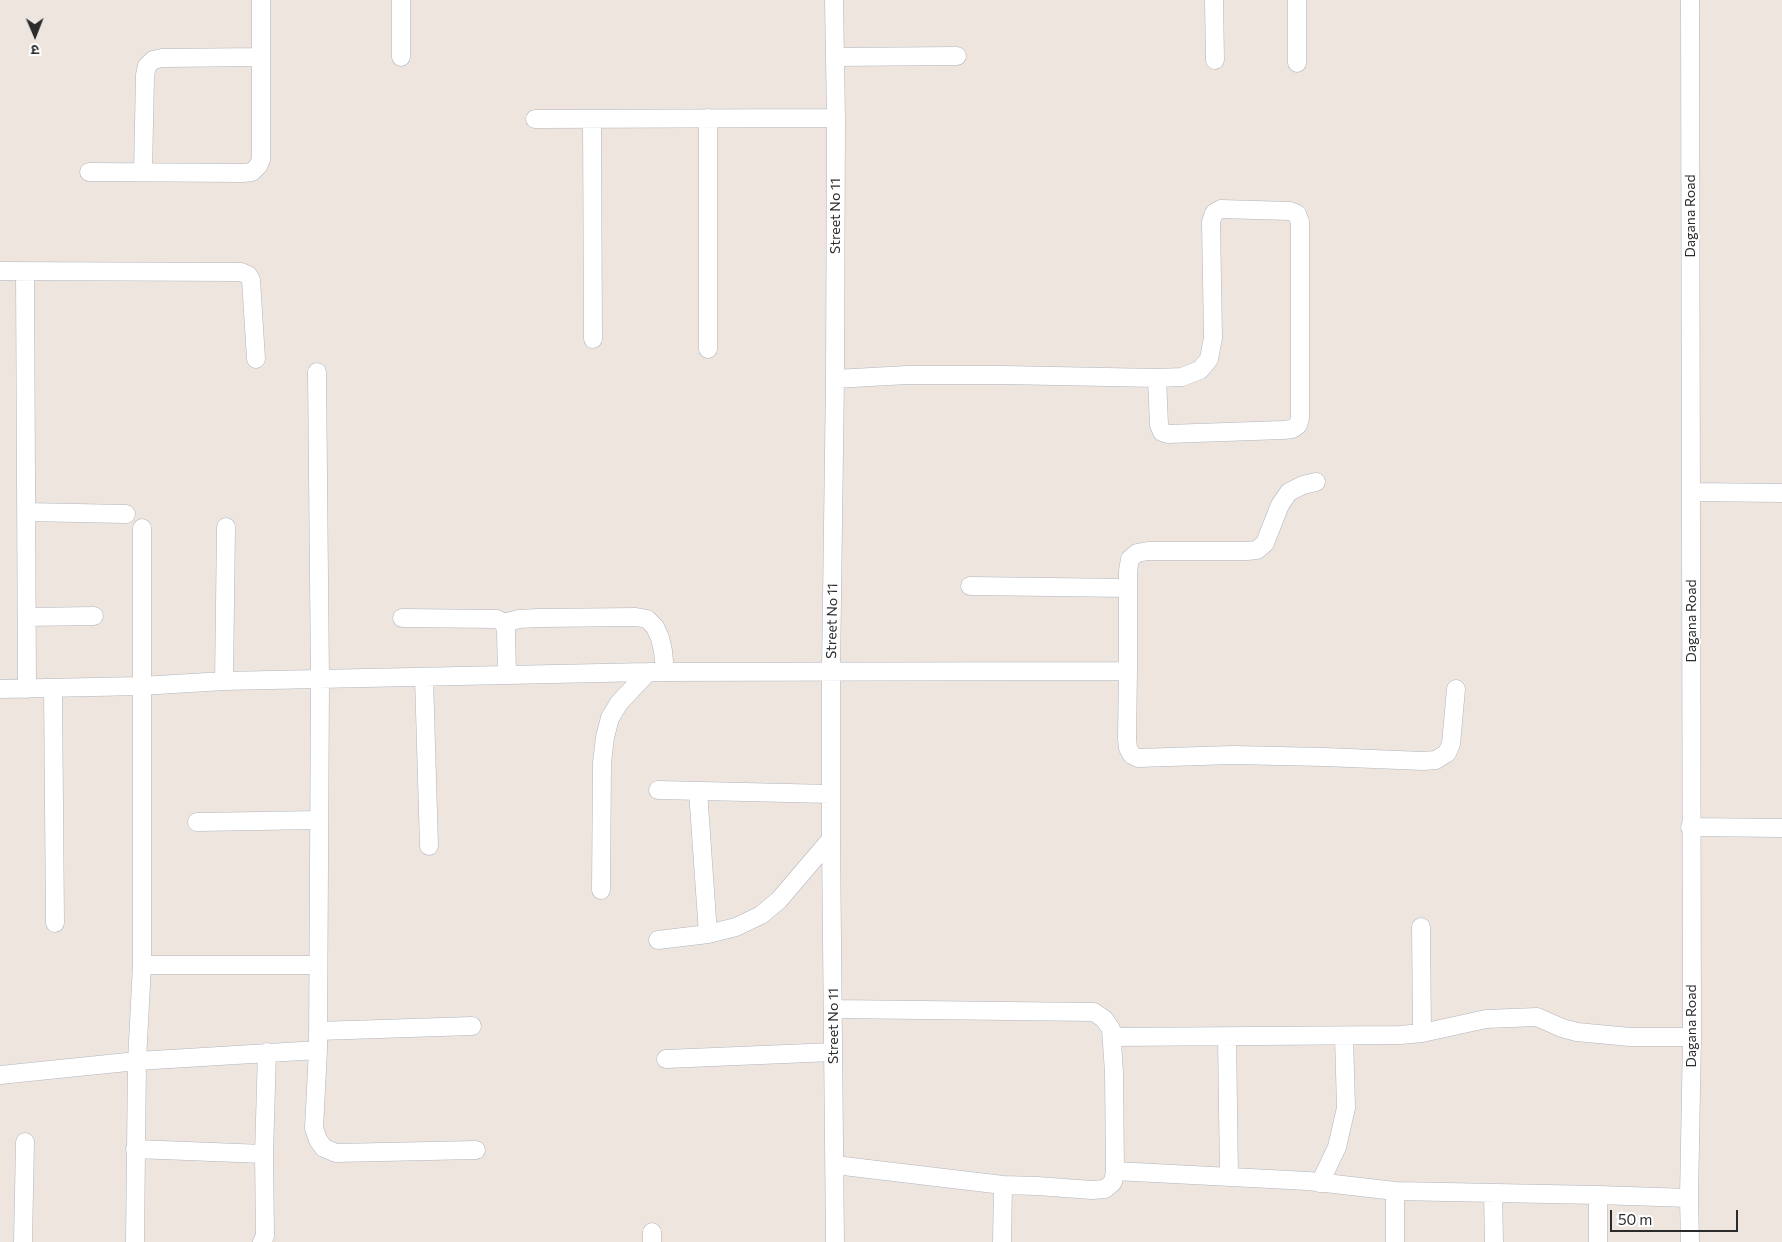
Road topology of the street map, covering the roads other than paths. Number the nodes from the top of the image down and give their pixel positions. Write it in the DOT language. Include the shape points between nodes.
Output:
graph roads {
  1 [pos="261,0"];
  2 [pos="400,0"];
  3 [pos="834,0"];
  4 [pos="1214,0"];
  5 [pos="1297,0"];
  6 [pos="1690,0"];
  7 [pos="957,56"];
  8 [pos="261,57"];
  9 [pos="401,57"];
  10 [pos="835,57"];
  11 [pos="1215,60"];
  12 [pos="1297,63"];
  13 [pos="708,118"];
  14 [pos="836,118"];
  15 [pos="535,119"];
  16 [pos="592,119"];
  17 [pos="89,172"];
  18 [pos="143,172"];
  19 [pos="0,272"];
  20 [pos="25,272"];
  21 [pos="593,339"];
  22 [pos="708,349"];
  23 [pos="256,359"];
  24 [pos="317,372"];
  25 [pos="1157,378"];
  26 [pos="835,379"];
  27 [pos="1316,482"];
  28 [pos="1691,492"];
  29 [pos="1782,493"];
  30 [pos="27,512"];
  31 [pos="126,514"];
  32 [pos="226,527"];
  33 [pos="142,528"];
  34 [pos="970,586"];
  35 [pos="1128,588"];
  36 [pos="94,616"];
  37 [pos="27,618"];
  38 [pos="402,618"];
  39 [pos="504,623"];
  40 [pos="831,671"];
  41 [pos="1128,671"];
  42 [pos="656,672"];
  43 [pos="507,675"];
  44 [pos="424,676"];
  45 [pos="320,680"];
  46 [pos="224,681"];
  47 [pos="141,686"];
  48 [pos="0,689"];
  49 [pos="27,689"];
  50 [pos="53,689"];
  51 [pos="1456,689"];
  52 [pos="658,790"];
  53 [pos="698,791"];
  54 [pos="831,794"];
  55 [pos="319,820"];
  56 [pos="197,822"];
  57 [pos="1690,827"];
  58 [pos="1782,828"];
  59 [pos="831,839"];
  60 [pos="429,846"];
  61 [pos="601,890"];
  62 [pos="55,923"];
  63 [pos="1421,927"];
  64 [pos="708,934"];
  65 [pos="658,940"];
  66 [pos="142,965"];
  67 [pos="318,965"];
  68 [pos="834,1009"];
  69 [pos="472,1026"];
  70 [pos="318,1031"];
  71 [pos="1422,1032"];
  72 [pos="1227,1036"];
  73 [pos="1344,1036"];
  74 [pos="1112,1037"];
  75 [pos="1692,1037"];
  76 [pos="318,1050"];
  77 [pos="267,1052"];
  78 [pos="833,1052"];
  79 [pos="666,1059"];
  80 [pos="137,1061"];
  81 [pos="0,1075"];
  82 [pos="25,1142"];
  83 [pos="135,1149"];
  84 [pos="476,1150"];
  85 [pos="264,1154"];
  86 [pos="834,1165"];
  87 [pos="1115,1171"];
  88 [pos="1229,1177"];
  89 [pos="1320,1183"];
  90 [pos="1003,1185"];
  91 [pos="1395,1191"];
  92 [pos="1493,1193"];
  93 [pos="1598,1195"];
  94 [pos="1689,1198"];
  95 [pos="23,1242"];
  96 [pos="135,1242"];
  97 [pos="262,1242"];
  98 [pos="835,1242"];
  99 [pos="1002,1242"];
  100 [pos="1396,1242"];
  101 [pos="1494,1242"];
  102 [pos="1598,1242"];
  103 [pos="1690,1242"];
  1 -- 8 [label="street"];
  2 -- 9 [label="street"];
  3 -- 10 [label="street, Street No 11"];
  4 -- 11 [label="street"];
  5 -- 12 [label="street"];
  6 -- 28 [label="street, Dagana Road"];
  7 -- 10 [label="street"];
  8 -- 18 [label="street" via="152,60 145,75"];
  8 -- 18 [label="street" via="261,160 252,172"];
  10 -- 14 [label="street, Street No 11"];
  13 -- 14 [label="street"];
  13 -- 16 [label="street"];
  13 -- 22 [label="street"];
  14 -- 26 [label="street, Street No 11"];
  15 -- 16 [label="street"];
  16 -- 21 [label="street"];
  17 -- 18 [label="street"];
  19 -- 20 [label="street"];
  20 -- 23 [label="street" via="241,272 251,280"];
  20 -- 30 [label="street"];
  24 -- 45 [label="street"];
  25 -- 25 [label="street" via="1162,432 1283,430 1298,425 1300,222 1297,214 1290,211 1222,209 1214,213 1211,222 1213,338 1209,359 1200,370 1182,377"];
  25 -- 26 [label="street" via="907,375"];
  26 -- 40 [label="street, Street No 11"];
  27 -- 35 [label="street" via="1290,492 1280,505 1265,543 1257,550 1137,553 1130,559"];
  28 -- 29 [label="street"];
  28 -- 57 [label="street, Dagana Road"];
  30 -- 31 [label="street"];
  30 -- 37 [label="street"];
  32 -- 46 [label="street"];
  33 -- 47 [label="street"];
  34 -- 35 [label="street"];
  35 -- 41 [label="street"];
  36 -- 37 [label="street"];
  37 -- 49 [label="street"];
  38 -- 39 [label="street" via="488,618"];
  39 -- 42 [label="street" via="538,618 647,619 655,628 663,651"];
  39 -- 43 [label="street"];
  40 -- 41 [label="street"];
  40 -- 42 [label="street"];
  40 -- 54 [label="street, Street No 11"];
  41 -- 51 [label="street" via="1128,748 1132,755 1143,758 1233,755 1436,760 1447,753 1451,744"];
  42 -- 43 [label="street"];
  42 -- 61 [label="street" via="619,703 604,737"];
  43 -- 44 [label="street"];
  44 -- 45 [label="street"];
  44 -- 60 [label="street"];
  45 -- 46 [label="street"];
  45 -- 55 [label="street"];
  46 -- 47 [label="street"];
  47 -- 50 [label="street"];
  47 -- 66 [label="street"];
  48 -- 49 [label="street"];
  49 -- 50 [label="street"];
  50 -- 62 [label="street"];
  52 -- 53 [label="street"];
  53 -- 54 [label="street"];
  53 -- 64 [label="street"];
  54 -- 59 [label="street, Street No 11"];
  55 -- 56 [label="street"];
  55 -- 67 [label="street"];
  57 -- 58 [label="street"];
  57 -- 75 [label="street, Dagana Road"];
  59 -- 64 [label="street" via="779,900 760,915 736,927"];
  59 -- 68 [label="street, Street No 11"];
  63 -- 71 [label="street"];
  64 -- 65 [label="street"];
  66 -- 67 [label="street"];
  66 -- 80 [label="street"];
  67 -- 70 [label="street"];
  68 -- 74 [label="street" via="1094,1012 1104,1018"];
  68 -- 78 [label="street, Street No 11"];
  69 -- 70 [label="street"];
  70 -- 76 [label="street"];
  71 -- 73 [label="street"];
  71 -- 75 [label="street" via="1486,1019 1537,1017 1576,1032 1630,1037"];
  72 -- 73 [label="street"];
  72 -- 74 [label="street"];
  72 -- 88 [label="street"];
  73 -- 89 [label="street" via="1346,1108 1337,1146"];
  74 -- 87 [label="street"];
  75 -- 94 [label="street, Dagana Road"];
  76 -- 77 [label="street"];
  76 -- 84 [label="street" via="314,1128 324,1148 336,1153"];
  77 -- 80 [label="street"];
  77 -- 85 [label="street"];
  78 -- 79 [label="street"];
  78 -- 86 [label="street, Street No 11"];
  80 -- 81 [label="street"];
  80 -- 83 [label="street"];
  82 -- 95 [label="street"];
  83 -- 85 [label="street"];
  83 -- 96 [label="street"];
  85 -- 97 [label="street"];
  86 -- 90 [label="street"];
  86 -- 98 [label="street, Street No 11"];
  87 -- 88 [label="street"];
  87 -- 90 [label="street" via="1113,1182 1105,1189"];
  88 -- 89 [label="street"];
  89 -- 91 [label="street"];
  90 -- 99 [label="street"];
  91 -- 92 [label="street"];
  91 -- 100 [label="street"];
  92 -- 93 [label="street"];
  92 -- 101 [label="street"];
  93 -- 94 [label="street"];
  93 -- 102 [label="street"];
  94 -- 103 [label="street, Dagana Road"];
}
